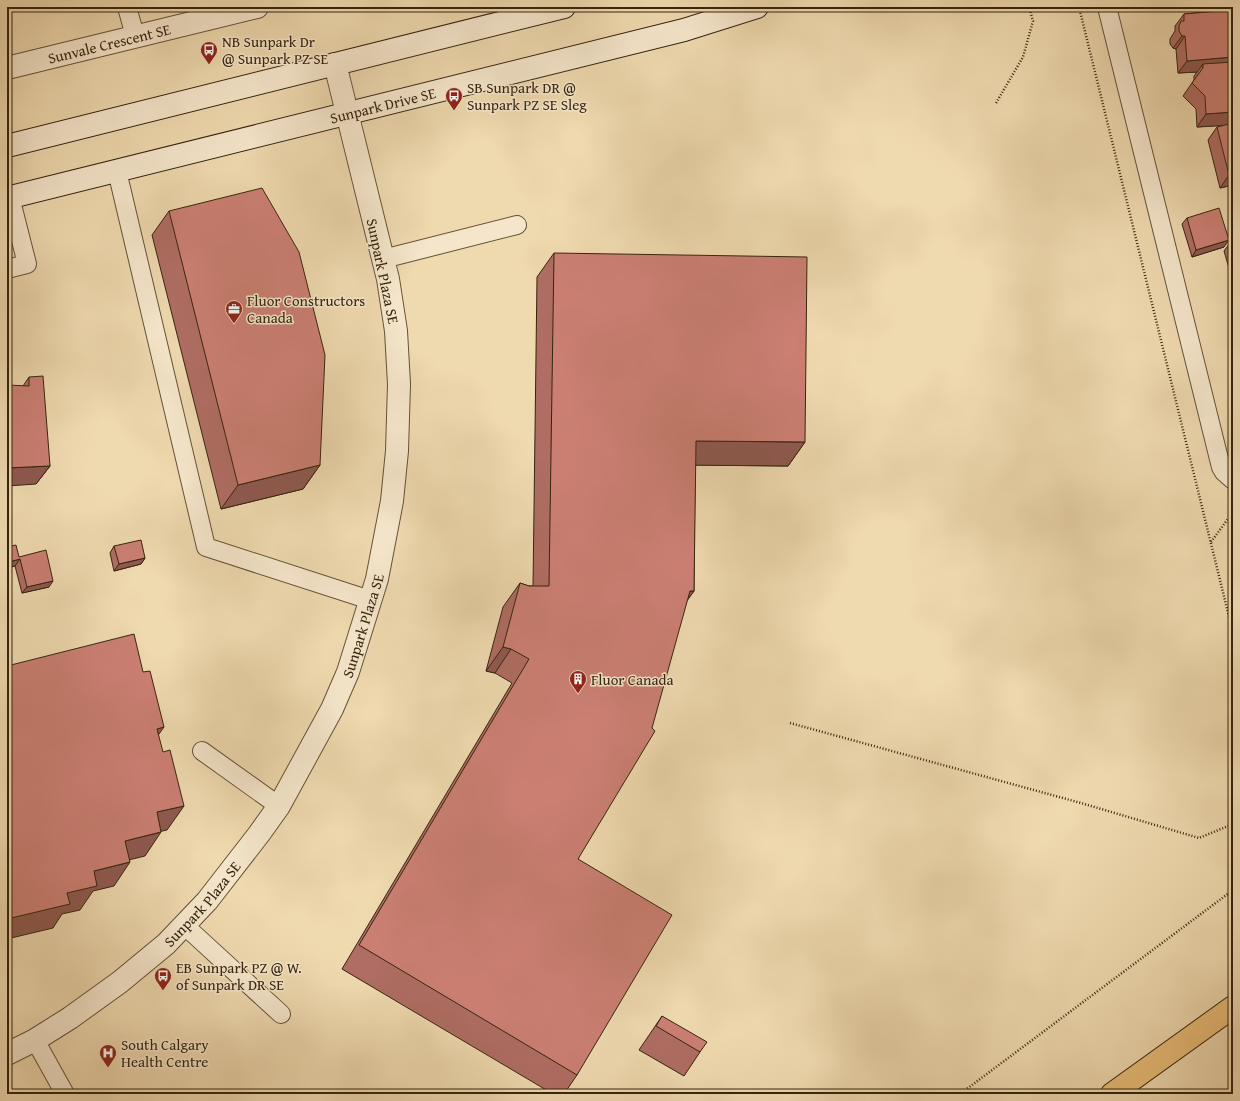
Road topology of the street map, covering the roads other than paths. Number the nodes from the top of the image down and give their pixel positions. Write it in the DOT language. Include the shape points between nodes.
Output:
graph roads {
  1 [pos="128,7"];
  2 [pos="257,7"];
  3 [pos="564,7"];
  4 [pos="757,7"];
  5 [pos="1107,7"];
  6 [pos="524,12"];
  7 [pos="135,36"];
  8 [pos="335,64"];
  9 [pos="7,68"];
  10 [pos="348,114"];
  11 [pos="7,146"];
  12 [pos="117,171"];
  13 [pos="9,198"];
  14 [pos="517,225"];
  15 [pos="383,259"];
  16 [pos="7,269"];
  17 [pos="1233,480"];
  18 [pos="370,600"];
  19 [pos="202,751"];
  20 [pos="279,806"];
  21 [pos="184,925"];
  22 [pos="1233,1007"];
  23 [pos="281,1014"];
  24 [pos="35,1040"];
  25 [pos="7,1054"];
  26 [pos="65,1094"];
  27 [pos="1112,1094"];
  1 -- 7 [label="lane"];
  2 -- 7 [label="street, Sunvale Crescent SE"];
  3 -- 6 [label="street"];
  4 -- 10 [label="street, Sunpark Drive SE" via="684,30"];
  5 -- 17 [label="lane" via="1221,467"];
  6 -- 8 [label="street"];
  7 -- 9 [label="street, Sunvale Crescent SE"];
  8 -- 10 [label="street, Sunpark Plaza SE"];
  8 -- 11 [label="street"];
  10 -- 12 [label="street, Sunpark Drive SE"];
  10 -- 15 [label="street, Sunpark Plaza SE"];
  12 -- 13 [label="street, Sunpark Drive SE"];
  12 -- 18 [label="lane" via="206,547"];
  13 -- 16 [label="lane" via="27,264"];
  14 -- 15 [label="lane"];
  15 -- 18 [label="street, Sunpark Plaza SE" via="396,332 397,451 392,501 377,579"];
  18 -- 20 [label="street, Sunpark Plaza SE" via="348,672 332,709"];
  19 -- 20 [label="lane"];
  20 -- 21 [label="street, Sunpark Plaza SE" via="207,901"];
  21 -- 23 [label="lane"];
  21 -- 24 [label="street, Sunpark Plaza SE" via="166,944 120,982"];
  22 -- 27 [label="highway"];
  24 -- 25 [label="street, Sunpark Plaza SE"];
  24 -- 26 [label="lane"];
}
